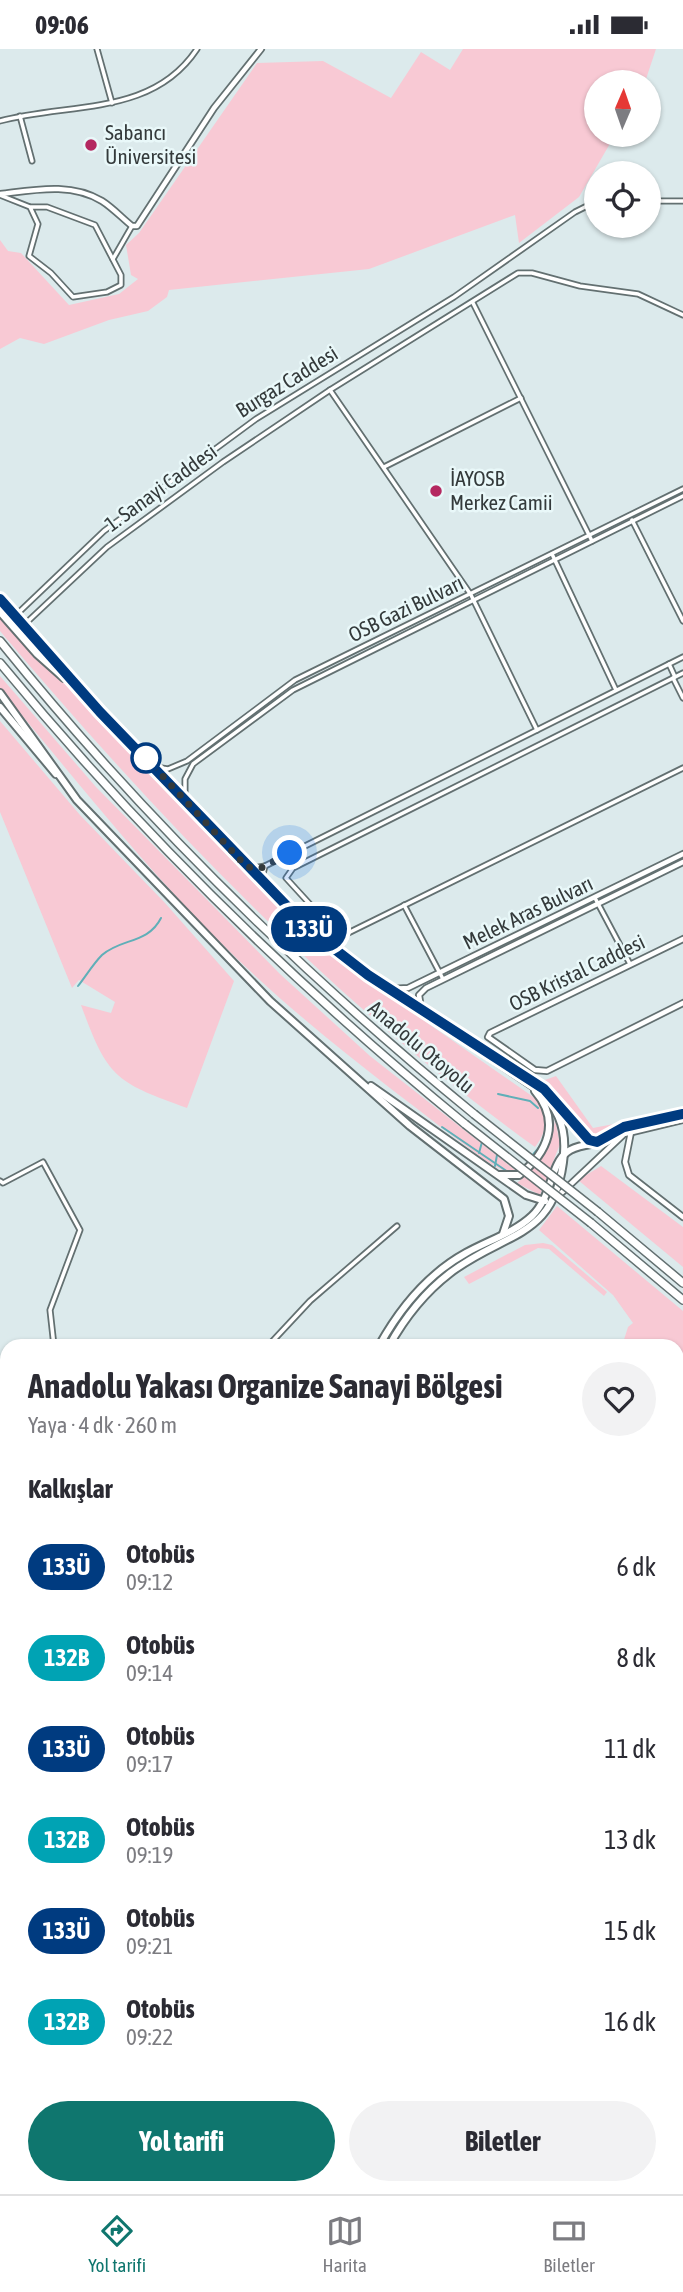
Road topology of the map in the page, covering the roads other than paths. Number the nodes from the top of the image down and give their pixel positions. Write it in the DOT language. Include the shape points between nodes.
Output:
graph roads {
  1 [pos="97,49"];
  2 [pos="197,49"];
  3 [pos="261,49"];
  4 [pos="112,103"];
  5 [pos="20,116"];
  6 [pos="0,121"];
  7 [pos="32,161"];
  8 [pos="0,195"];
  9 [pos="661,201"];
  10 [pos="683,201"];
  11 [pos="30,207"];
  12 [pos="584,208"];
  13 [pos="132,226"];
  14 [pos="113,259"];
  15 [pos="473,303"];
  16 [pos="683,315"];
  17 [pos="330,390"];
  18 [pos="521,398"];
  19 [pos="384,467"];
  20 [pos="683,489"];
  21 [pos="683,496"];
  22 [pos="630,516"];
  23 [pos="633,521"];
  24 [pos="589,535"];
  25 [pos="592,541"];
  26 [pos="552,554"];
  27 [pos="555,560"];
  28 [pos="472,598"];
  29 [pos="0,599"];
  30 [pos="0,612"];
  31 [pos="14,616"];
  32 [pos="683,621"];
  33 [pos="23,626"];
  34 [pos="0,642"];
  35 [pos="683,657"];
  36 [pos="0,663"];
  37 [pos="669,664"];
  38 [pos="682,674"];
  39 [pos="674,677"];
  40 [pos="616,690"];
  41 [pos="0,693"];
  42 [pos="84,695"];
  43 [pos="683,698"];
  44 [pos="0,707"];
  45 [pos="537,730"];
  46 [pos="153,767"];
  47 [pos="683,768"];
  48 [pos="77,800"];
  49 [pos="185,800"];
  50 [pos="683,853"];
  51 [pos="683,862"];
  52 [pos="265,866"];
  53 [pos="247,867"];
  54 [pos="266,886"];
  55 [pos="595,898"];
  56 [pos="599,904"];
  57 [pos="404,905"];
  58 [pos="683,939"];
  59 [pos="631,965"];
  60 [pos="440,973"];
  61 [pos="443,979"];
  62 [pos="384,986"];
  63 [pos="683,1003"];
  64 [pos="423,1012"];
  65 [pos="525,1079"];
  66 [pos="361,1080"];
  67 [pos="683,1114"];
  68 [pos="683,1121"];
  69 [pos="627,1126"];
  70 [pos="631,1132"];
  71 [pos="619,1137"];
  72 [pos="597,1142"];
  73 [pos="625,1150"];
  74 [pos="564,1155"];
  75 [pos="496,1174"];
  76 [pos="0,1181"];
  77 [pos="554,1200"];
  78 [pos="544,1201"];
  79 [pos="683,1217"];
  80 [pos="397,1226"];
  81 [pos="503,1234"];
  82 [pos="683,1283"];
  83 [pos="683,1300"];
  84 [pos="53,1339"];
  85 [pos="275,1339"];
  86 [pos="383,1339"];
  87 [pos="394,1339"];
  1 -- 4 [label="street"];
  2 -- 4 [label="street" via="167,81 146,94"];
  3 -- 13 [label="street" via="214,108 142,222"];
  4 -- 5 [label="street"];
  5 -- 6 [label="street"];
  5 -- 7 [label="street"];
  8 -- 11 [label="street"];
  8 -- 13 [label="street" via="75,191 99,199"];
  9 -- 10 [label="street"];
  11 -- 14 [label="street" via="47,207 95,225"];
  11 -- 14 [label="street" via="37,224 29,256 73,297 121,285"];
  12 -- 31 [label="street, Burgaz Caddesi" via="454,297 256,419 104,531"];
  13 -- 14 [label="street"];
  15 -- 16 [label="street, 1. Sanayi Caddesi" via="523,271 580,286 638,294"];
  15 -- 17 [label="street, 1. Sanayi Caddesi"];
  15 -- 18 [label="street"];
  17 -- 19 [label="street"];
  17 -- 33 [label="street, 1. Sanayi Caddesi" via="107,547"];
  18 -- 19 [label="street"];
  18 -- 24 [label="street"];
  19 -- 28 [label="street"];
  20 -- 22 [label="street, OSB Gazi Bulvarı"];
  21 -- 23 [label="street, OSB Gazi Bulvarı"];
  22 -- 23 [label="street"];
  22 -- 24 [label="street, OSB Gazi Bulvarı"];
  23 -- 25 [label="street, OSB Gazi Bulvarı"];
  23 -- 32 [label="street"];
  24 -- 25 [label="street"];
  24 -- 26 [label="street, OSB Gazi Bulvarı"];
  25 -- 27 [label="street, OSB Gazi Bulvarı"];
  26 -- 27 [label="street"];
  26 -- 28 [label="street, OSB Gazi Bulvarı"];
  27 -- 28 [label="street, OSB Gazi Bulvarı"];
  27 -- 40 [label="street"];
  28 -- 45 [label="street"];
  28 -- 46 [label="street, OSB Gazi Bulvarı" via="295,680 176,767"];
  28 -- 49 [label="street, OSB Gazi Bulvarı" via="293,690 193,764 185,779"];
  29 -- 31 [label="main road"];
  30 -- 42 [label="main road" via="37,654"];
  31 -- 33 [label="main road"];
  33 -- 42 [label="main road"];
  34 -- 82 [label="highway, Anadolu Otoyolu, bridge" via="125,787 230,898 351,1011"];
  35 -- 37 [label="street"];
  36 -- 83 [label="highway, Anadolu Otoyolu, bridge" via="99,779 221,907 347,1025"];
  37 -- 39 [label="street"];
  37 -- 40 [label="street"];
  38 -- 39 [label="street"];
  39 -- 43 [label="street"];
  39 -- 57 [label="street" via="289,870 288,883 340,937"];
  40 -- 45 [label="street"];
  41 -- 48 [label="main road"];
  42 -- 46 [label="main road"];
  44 -- 48 [label="main road"];
  45 -- 52 [label="street"];
  46 -- 49 [label="main road"];
  47 -- 57 [label="street"];
  48 -- 66 [label="main road" via="270,1001"];
  49 -- 53 [label="main road"];
  50 -- 55 [label="street, Melek Aras Bulvarı"];
  51 -- 56 [label="street"];
  52 -- 53 [label="street"];
  52 -- 54 [label="street" via="262,877"];
  53 -- 54 [label="main road"];
  54 -- 62 [label="main road" via="325,943"];
  55 -- 56 [label="street"];
  55 -- 60 [label="street, Melek Aras Bulvarı"];
  56 -- 59 [label="street"];
  56 -- 61 [label="street"];
  57 -- 60 [label="street"];
  58 -- 59 [label="street, OSB Kristal Caddesi"];
  59 -- 63 [label="street, OSB Kristal Caddesi" via="490,1033 489,1039 535,1070 547,1071"];
  60 -- 61 [label="street"];
  60 -- 62 [label="street, Melek Aras Bulvarı" via="399,991"];
  61 -- 64 [label="street" via="419,995"];
  62 -- 64 [label="main road"];
  64 -- 65 [label="main road"];
  65 -- 72 [label="main road" via="544,1089 583,1137"];
  65 -- 74 [label="main road" via="544,1094 557,1113 564,1128"];
  65 -- 75 [label="main road" via="548,1110 548,1137 519,1175"];
  66 -- 75 [label="main road"];
  66 -- 81 [label="main road" via="410,1126 504,1199 509,1216"];
  67 -- 69 [label="street"];
  68 -- 70 [label="street"];
  69 -- 70 [label="street"];
  69 -- 72 [label="street"];
  70 -- 71 [label="street"];
  70 -- 73 [label="street"];
  71 -- 73 [label="street"];
  71 -- 77 [label="street"];
  72 -- 74 [label="main road"];
  73 -- 79 [label="street" via="631,1178"];
  74 -- 77 [label="main road"];
  74 -- 78 [label="main road"];
  75 -- 78 [label="main road"];
  76 -- 84 [label="street" via="43,1162 80,1230 50,1310"];
  77 -- 78 [label="main road"];
  77 -- 87 [label="main road" via="521,1234 442,1279 413,1309"];
  78 -- 81 [label="main road" via="530,1218"];
  80 -- 85 [label="street" via="310,1301"];
  81 -- 86 [label="main road" via="434,1275 398,1314"];
}
